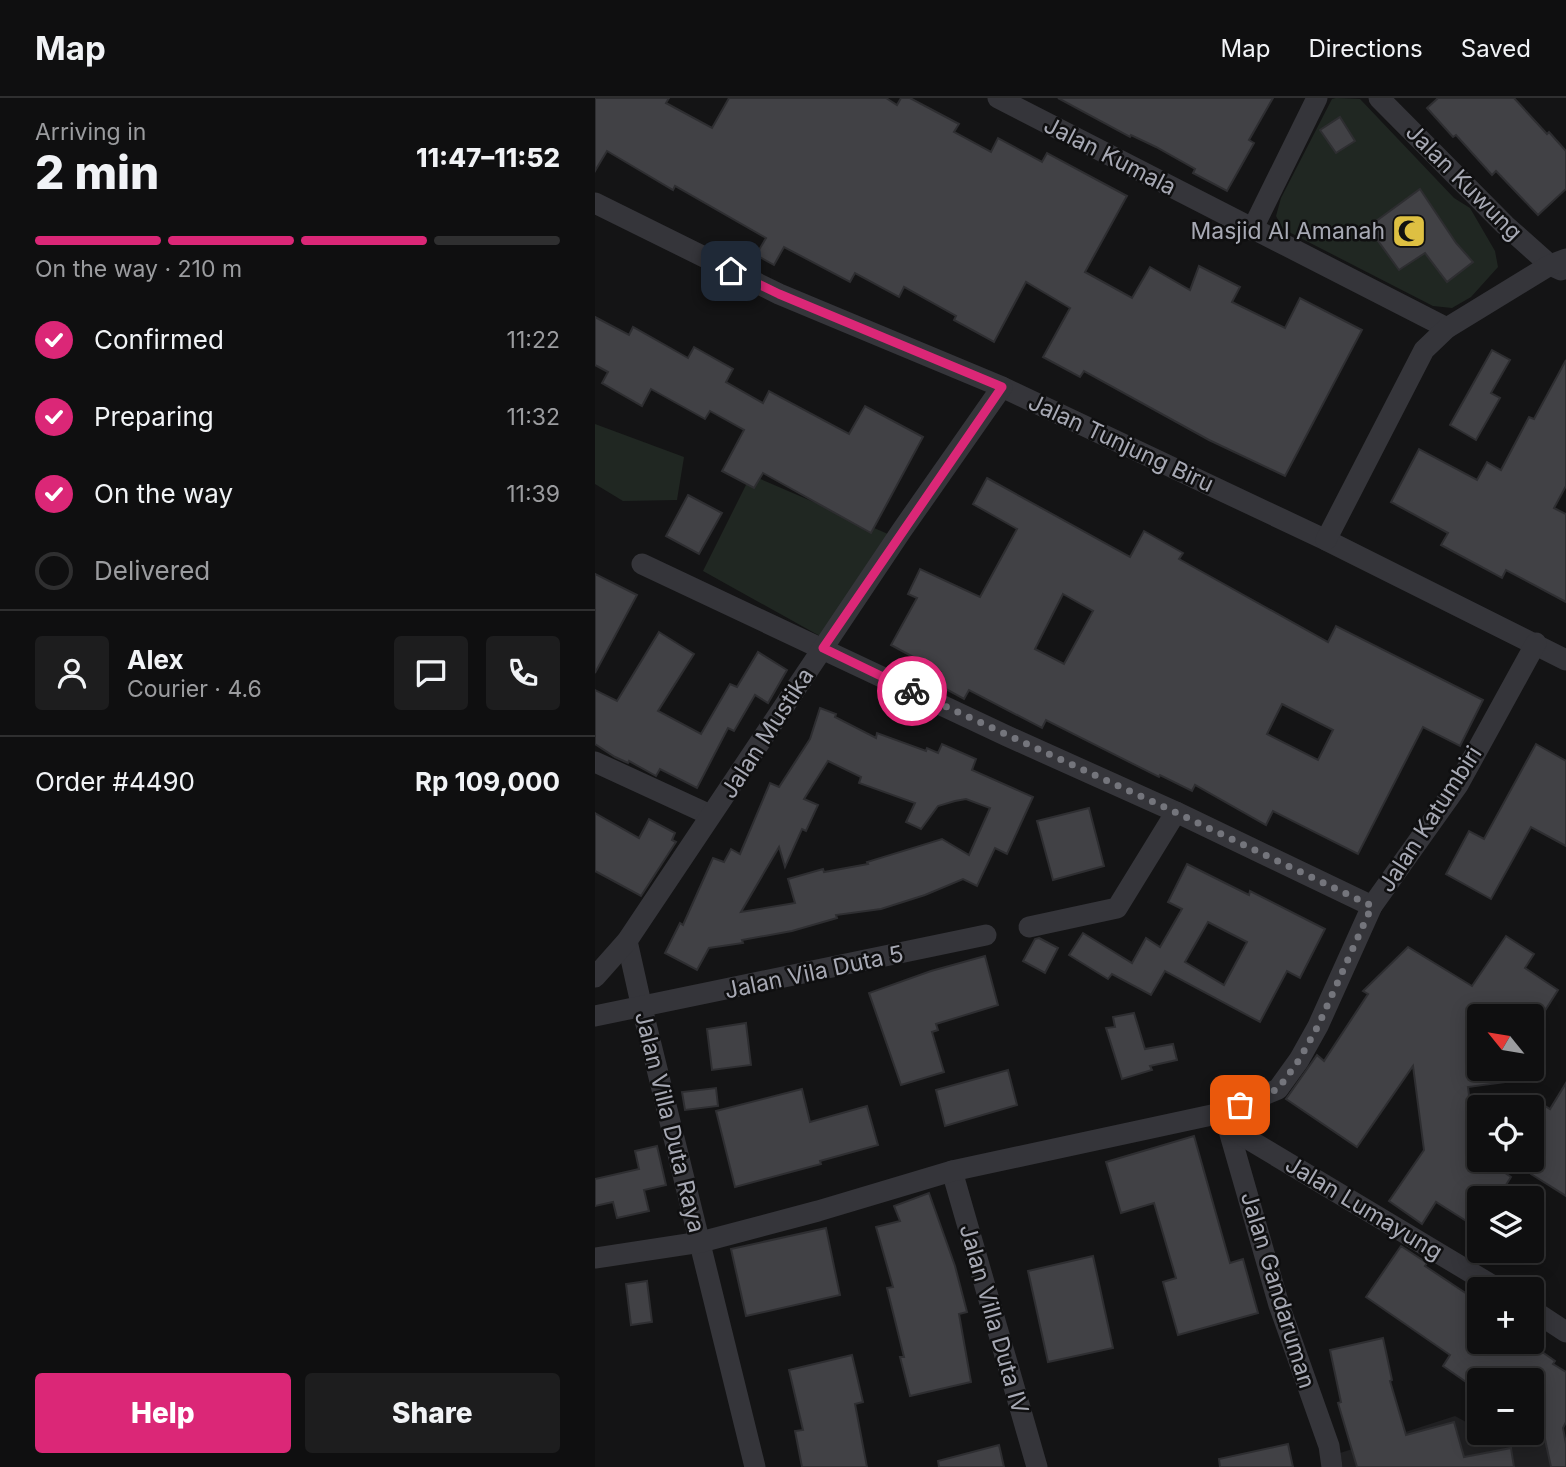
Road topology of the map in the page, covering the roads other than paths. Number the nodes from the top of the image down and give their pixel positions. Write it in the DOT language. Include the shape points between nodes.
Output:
graph roads {
  1 [pos="998,98"];
  2 [pos="1317,98"];
  3 [pos="1379,98"];
  4 [pos="595,203"];
  5 [pos="1252,230"];
  6 [pos="1561,265"];
  7 [pos="1447,328"];
  8 [pos="1002,387"];
  9 [pos="1326,540"];
  10 [pos="642,564"];
  11 [pos="1536,643"];
  12 [pos="823,648"];
  13 [pos="1566,660"];
  14 [pos="595,762"];
  15 [pos="1175,812"];
  16 [pos="708,814"];
  17 [pos="1372,906"];
  18 [pos="1029,927"];
  19 [pos="986,935"];
  20 [pos="627,941"];
  21 [pos="595,977"];
  22 [pos="642,1008"];
  23 [pos="595,1016"];
  24 [pos="1225,1120"];
  25 [pos="951,1171"];
  26 [pos="701,1242"];
  27 [pos="595,1258"];
  28 [pos="1479,1277"];
  29 [pos="1544,1318"];
  30 [pos="1566,1332"];
  31 [pos="755,1467"];
  32 [pos="1037,1467"];
  33 [pos="1332,1467"];
  1 -- 5 [label="street, Jalan Kumala"];
  2 -- 5 [label="street"];
  3 -- 6 [label="street, Jalan Kuwung" via="1504,225"];
  4 -- 8 [label="street, Jalan Tunjung Biru" via="779,294"];
  5 -- 7 [label="street, Jalan Kumala"];
  6 -- 7 [label="street"];
  7 -- 9 [label="street" via="1424,350"];
  8 -- 9 [label="street, Jalan Tunjung Biru"];
  8 -- 12 [label="street, Jalan Mustika"];
  9 -- 11 [label="street, Jalan Tunjung Biru"];
  10 -- 12 [label="street"];
  11 -- 13 [label="street, Jalan Tunjung Biru"];
  11 -- 17 [label="street, Jalan Katumbiri" via="1458,785"];
  12 -- 15 [label="street"];
  12 -- 20 [label="street, Jalan Mustika"];
  14 -- 16 [label="street"];
  15 -- 17 [label="street"];
  15 -- 18 [label="street" via="1117,908"];
  17 -- 24 [label="street, Jalan Katumbiri" via="1299,1060 1278,1089"];
  19 -- 22 [label="street, Jalan Vila Duta 5"];
  20 -- 21 [label="street, Jalan Mustika"];
  20 -- 22 [label="street, Jalan Villa Duta Raya"];
  22 -- 23 [label="street, Jalan Vila Duta 5"];
  22 -- 26 [label="street, Jalan Villa Duta Raya"];
  24 -- 25 [label="street, Jalan Katumbiri"];
  24 -- 28 [label="street, Jalan Lumayung"];
  24 -- 33 [label="street, Jalan Gandaruman"];
  25 -- 26 [label="street, Jalan Katumbiri"];
  25 -- 32 [label="street, Jalan Villa Duta IV"];
  26 -- 27 [label="street, Jalan Villa Duta Raya"];
  26 -- 31 [label="street"];
  29 -- 30 [label="street"];
}
